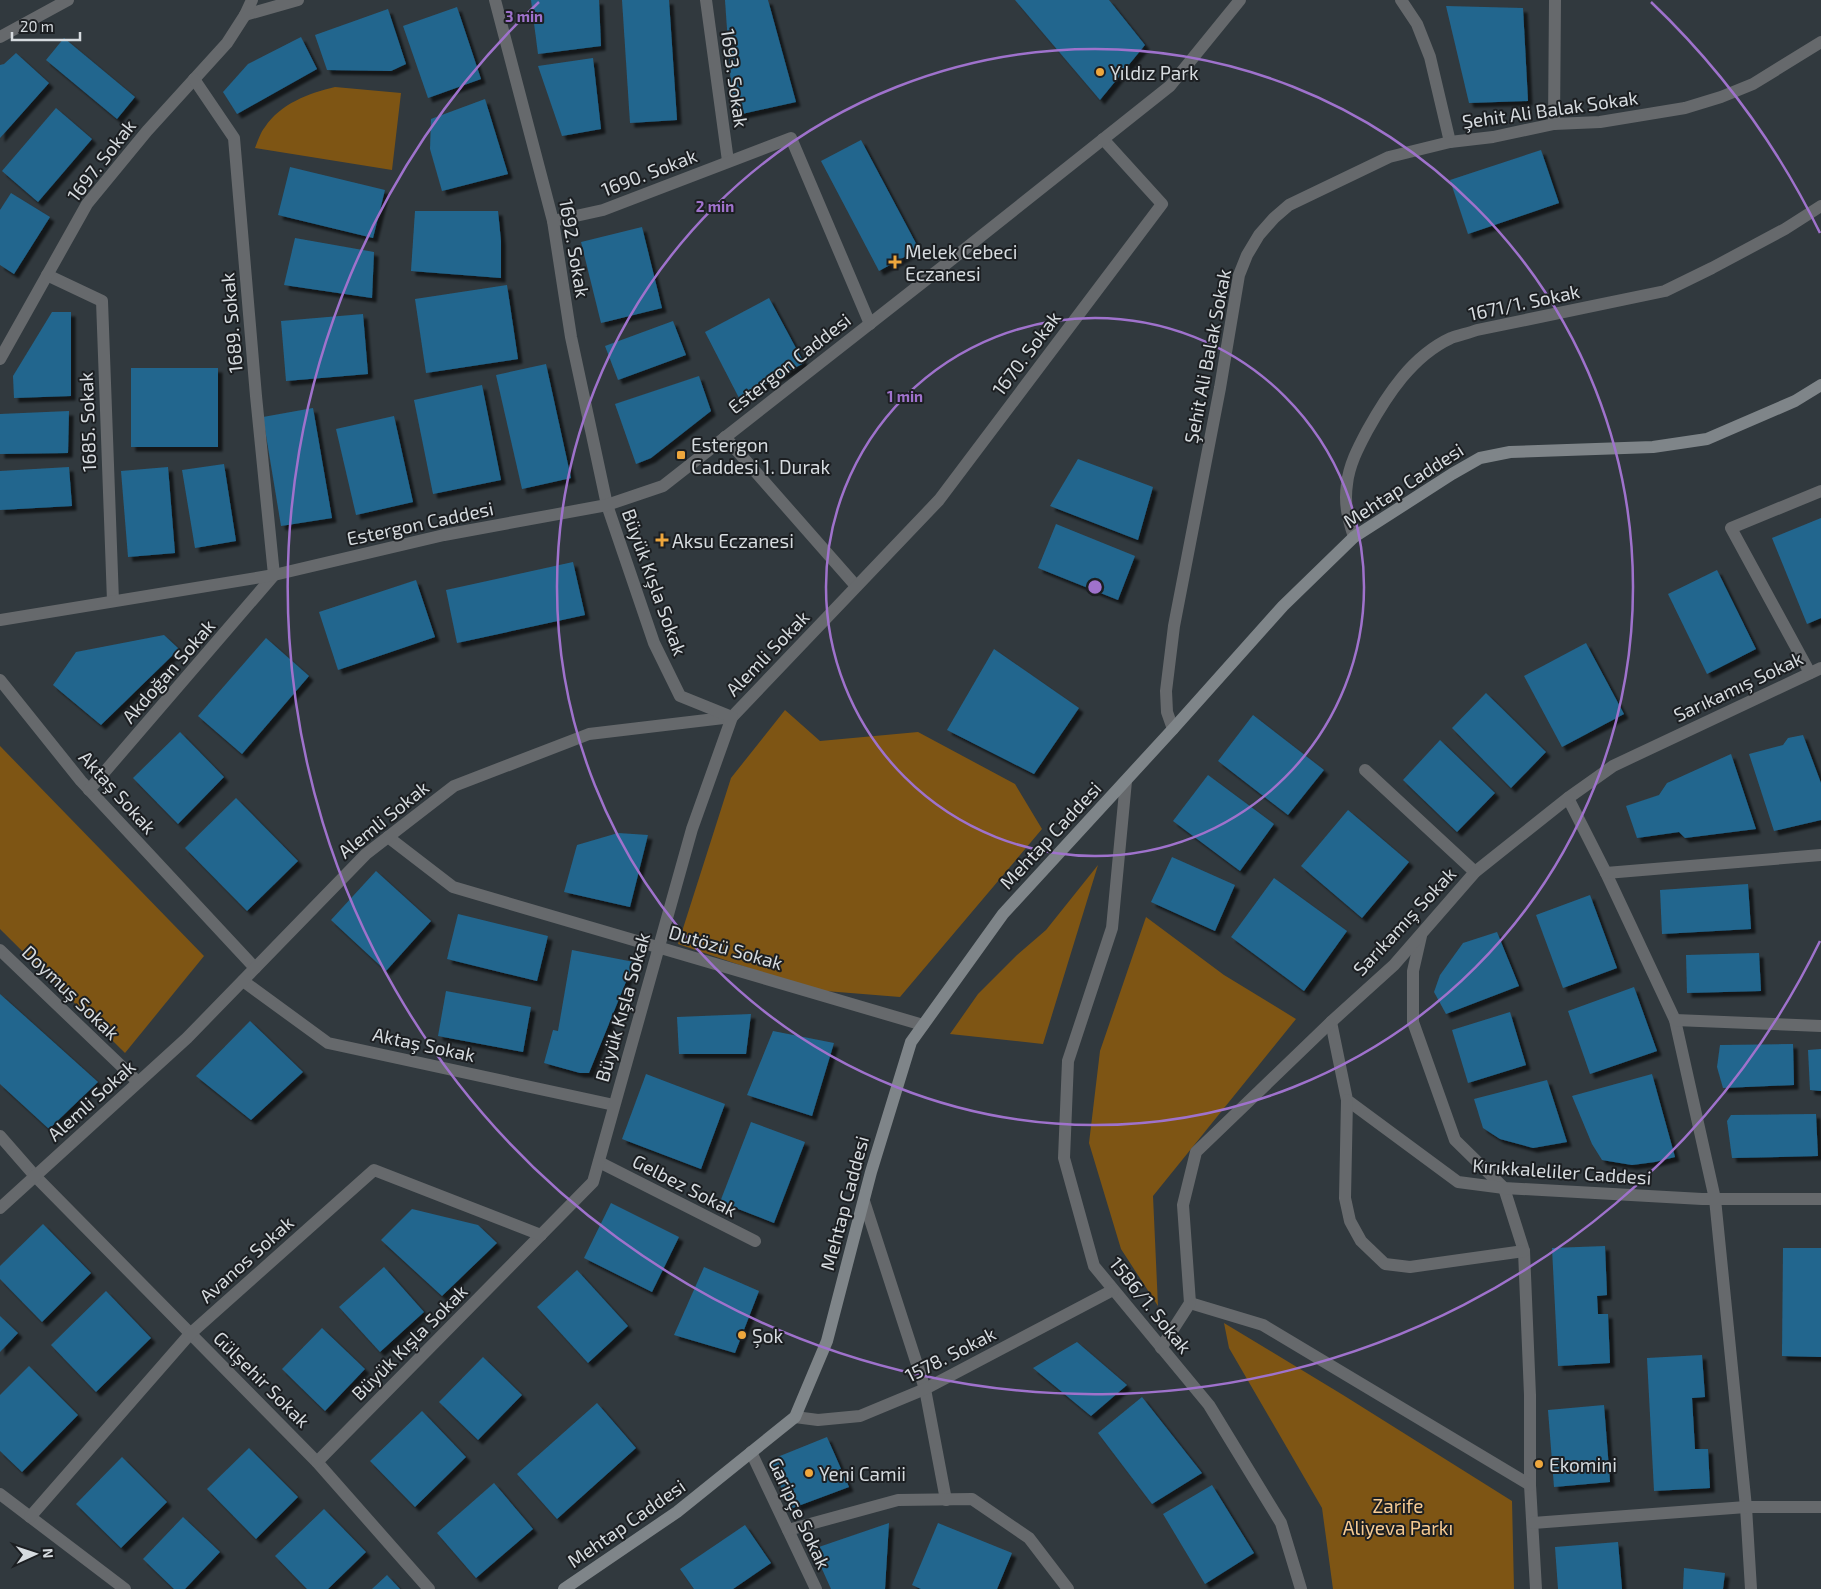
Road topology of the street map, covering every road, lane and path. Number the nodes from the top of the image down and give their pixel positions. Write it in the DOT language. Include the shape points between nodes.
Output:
graph roads {
  1 [pos="68,0"];
  2 [pos="252,0"];
  3 [pos="298,0"];
  4 [pos="495,0"];
  5 [pos="706,0"];
  6 [pos="1240,0"];
  7 [pos="1401,0"];
  8 [pos="1555,0"];
  9 [pos="245,15"];
  10 [pos="0,37"];
  11 [pos="1821,42"];
  12 [pos="194,79"];
  13 [pos="1554,124"];
  14 [pos="1103,139"];
  15 [pos="1450,142"];
  16 [pos="728,162"];
  17 [pos="1821,206"];
  18 [pos="554,221"];
  19 [pos="47,275"];
  20 [pos="870,324"];
  21 [pos="0,359"];
  22 [pos="1821,385"];
  23 [pos="725,437"];
  24 [pos="1821,491"];
  25 [pos="607,504"];
  26 [pos="1354,537"];
  27 [pos="274,575"];
  28 [pos="856,586"];
  29 [pos="113,602"];
  30 [pos="0,620"];
  31 [pos="1815,671"];
  32 [pos="0,680"];
  33 [pos="732,717"];
  34 [pos="1173,729"];
  35 [pos="1366,770"];
  36 [pos="1126,781"];
  37 [pos="89,790"];
  38 [pos="1568,798"];
  39 [pos="388,837"];
  40 [pos="1821,855"];
  41 [pos="1475,872"];
  42 [pos="1606,873"];
  43 [pos="1422,934"];
  44 [pos="659,947"];
  45 [pos="0,950"];
  46 [pos="255,968"];
  47 [pos="243,981"];
  48 [pos="1675,1020"];
  49 [pos="1331,1022"];
  50 [pos="924,1025"];
  51 [pos="1821,1026"];
  52 [pos="138,1082"];
  53 [pos="1347,1100"];
  54 [pos="614,1105"];
  55 [pos="0,1136"];
  56 [pos="599,1162"];
  57 [pos="35,1176"];
  58 [pos="1504,1188"];
  59 [pos="1715,1199"];
  60 [pos="1821,1199"];
  61 [pos="864,1201"];
  62 [pos="0,1208"];
  63 [pos="541,1235"];
  64 [pos="755,1241"];
  65 [pos="1524,1250"];
  66 [pos="1114,1290"];
  67 [pos="1190,1303"];
  68 [pos="190,1334"];
  69 [pos="1161,1348"];
  70 [pos="925,1389"];
  71 [pos="795,1417"];
  72 [pos="751,1452"];
  73 [pos="317,1462"];
  74 [pos="1530,1485"];
  75 [pos="0,1494"];
  76 [pos="946,1500"];
  77 [pos="1821,1507"];
  78 [pos="1746,1508"];
  79 [pos="30,1518"];
  80 [pos="1533,1523"];
  81 [pos="788,1530"];
  82 [pos="125,1589"];
  83 [pos="429,1589"];
  84 [pos="564,1589"];
  85 [pos="816,1589"];
  86 [pos="1068,1589"];
  87 [pos="1301,1589"];
  88 [pos="1536,1589"];
  89 [pos="1751,1589"];
  1 -- 10 [label="street"];
  2 -- 9 [label="street, 1697. Sokak"];
  3 -- 9 [label="street"];
  4 -- 18 [label="street, 1692. Sokak"];
  5 -- 16 [label="street, 1693. Sokak"];
  6 -- 14 [label="street, Estergon Caddesi" via="1170,86"];
  7 -- 15 [label="street" via="1417,24 1430,57"];
  8 -- 13 [label="street"];
  9 -- 12 [label="street, 1697. Sokak" via="227,43"];
  11 -- 13 [label="street, Şehit Ali Balak Sokak" via="1754,84 1721,97 1655,114 1600,122"];
  12 -- 19 [label="street, 1697. Sokak" via="87,204"];
  12 -- 27 [label="street, 1689. Sokak" via="234,138"];
  13 -- 15 [label="street, Şehit Ali Balak Sokak" via="1494,137"];
  14 -- 20 [label="street, Estergon Caddesi"];
  14 -- 28 [label="street, 1670. Sokak" via="1162,204 939,500"];
  15 -- 34 [label="street, Şehit Ali Balak Sokak" via="1389,157 1289,205 1259,235 1247,255 1239,275 1174,626 1166,691 1167,712"];
  16 -- 18 [label="street, 1690. Sokak" via="603,210"];
  16 -- 20 [label="street, 1690. Sokak" via="791,138"];
  17 -- 26 [label="street, 1671/1. Sokak" via="1786,229 1665,291 1477,330 1451,339 1429,352 1397,383 1381,406 1351,464 1345,501"];
  18 -- 25 [label="street, 1692. Sokak" via="571,337"];
  19 -- 21 [label="street, 1697. Sokak"];
  19 -- 29 [label="street, 1685. Sokak" via="102,301"];
  20 -- 23 [label="street, Estergon Caddesi"];
  22 -- 26 [label="main road, Mehtap Caddesi" via="1795,401 1708,439 1653,446 1510,452 1480,458"];
  23 -- 25 [label="street, Estergon Caddesi" via="663,486"];
  23 -- 28 [label="street"];
  24 -- 31 [label="street" via="1731,528"];
  25 -- 27 [label="street, Estergon Caddesi" via="444,535"];
  25 -- 33 [label="street, Büyük Kışla Sokak" via="654,643 680,696"];
  26 -- 34 [label="main road, Mehtap Caddesi" via="1283,606"];
  27 -- 29 [label="street, Estergon Caddesi"];
  27 -- 37 [label="street, Akdoğan Sokak"];
  28 -- 33 [label="street, Alemli Sokak"];
  29 -- 30 [label="street, Estergon Caddesi"];
  31 -- 38 [label="street, Sarıkamış Sokak" via="1613,766"];
  32 -- 37 [label="street, Aktaş Sokak"];
  33 -- 39 [label="street, Alemli Sokak" via="589,734 454,786"];
  33 -- 44 [label="street, Büyük Kışla Sokak" via="692,829"];
  34 -- 36 [label="main road, Mehtap Caddesi"];
  35 -- 41 [label="street"];
  36 -- 50 [label="main road, Mehtap Caddesi" via="1003,914"];
  36 -- 66 [label="street, 1586/1. Sokak" via="1112,928 1068,1061 1064,1158 1094,1266"];
  37 -- 46 [label="street, Aktaş Sokak"];
  38 -- 41 [label="street, Sarıkamış Sokak"];
  38 -- 42 [label="street"];
  39 -- 44 [label="street, Dutözü Sokak" via="453,887"];
  39 -- 46 [label="street, Alemli Sokak" via="366,854"];
  40 -- 42 [label="street"];
  41 -- 43 [label="street, Sarıkamış Sokak"];
  42 -- 48 [label="street"];
  43 -- 49 [label="street, Sarıkamış Sokak" via="1394,965"];
  43 -- 58 [label="street" via="1413,971 1414,1022 1455,1140"];
  44 -- 50 [label="street, Dutözü Sokak"];
  44 -- 54 [label="street, Büyük Kışla Sokak"];
  45 -- 52 [label="street, Doymuş Sokak"];
  46 -- 47 [label="street, Alemli Sokak"];
  47 -- 52 [label="street, Alemli Sokak"];
  47 -- 54 [label="street, Aktaş Sokak" via="328,1043"];
  48 -- 51 [label="street"];
  48 -- 59 [label="street"];
  49 -- 53 [label="street"];
  49 -- 67 [label="street, Sarıkamış Sokak" via="1196,1152 1183,1205"];
  50 -- 61 [label="main road, Mehtap Caddesi" via="911,1042"];
  52 -- 57 [label="street, Alemli Sokak"];
  53 -- 58 [label="street, Kırıkkaleliler Caddesi" via="1458,1182"];
  53 -- 65 [label="street" via="1345,1198 1350,1220 1361,1241 1385,1264 1410,1267"];
  54 -- 56 [label="street, Büyük Kışla Sokak"];
  55 -- 57 [label="street, Gülşehir Sokak"];
  56 -- 63 [label="street, Büyük Kışla Sokak" via="593,1182"];
  56 -- 64 [label="street, Gelbez Sokak"];
  57 -- 62 [label="street, Alemli Sokak"];
  57 -- 68 [label="street, Gülşehir Sokak"];
  58 -- 59 [label="street, Kırıkkaleliler Caddesi"];
  58 -- 65 [label="street"];
  59 -- 60 [label="street, Kırıkkaleliler Caddesi"];
  59 -- 78 [label="street"];
  61 -- 70 [label="street"];
  61 -- 71 [label="main road, Mehtap Caddesi" via="827,1341"];
  63 -- 68 [label="street, Avanos Sokak" via="374,1170"];
  63 -- 73 [label="street, Büyük Kışla Sokak"];
  65 -- 74 [label="street"];
  66 -- 69 [label="street, 1586/1. Sokak"];
  66 -- 70 [label="street, 1578. Sokak"];
  67 -- 69 [label="street"];
  67 -- 74 [label="street" via="1263,1325"];
  68 -- 73 [label="street, Gülşehir Sokak"];
  68 -- 79 [label="street, Avanos Sokak"];
  69 -- 87 [label="street, 1586/1. Sokak" via="1208,1405 1281,1523"];
  70 -- 71 [label="street, 1578. Sokak" via="860,1416 818,1420"];
  70 -- 76 [label="street"];
  71 -- 72 [label="main road, Mehtap Caddesi"];
  72 -- 81 [label="street, Garipçe Sokak"];
  72 -- 84 [label="main road, Mehtap Caddesi" via="677,1512"];
  73 -- 83 [label="street, Gülşehir Sokak"];
  74 -- 80 [label="street"];
  75 -- 79 [label="street"];
  76 -- 81 [label="street" via="898,1500"];
  76 -- 86 [label="street" via="972,1499 1029,1538"];
  77 -- 78 [label="street"];
  78 -- 80 [label="street"];
  78 -- 89 [label="street"];
  79 -- 82 [label="street"];
  80 -- 88 [label="street"];
  81 -- 85 [label="street, Garipçe Sokak"];
}
